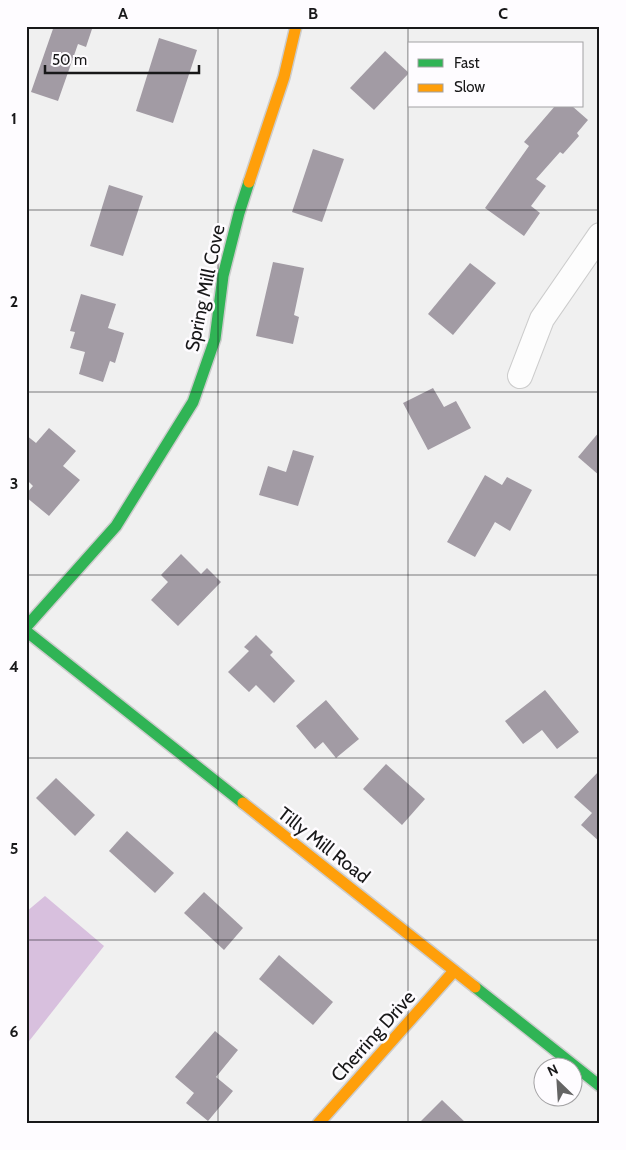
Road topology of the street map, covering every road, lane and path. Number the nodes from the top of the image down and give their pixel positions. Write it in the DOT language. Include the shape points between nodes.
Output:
graph roads {
  1 [pos="296,26"];
  2 [pos="600,235"];
  3 [pos="520,376"];
  4 [pos="26,629"];
  5 [pos="454,971"];
  6 [pos="600,1086"];
  7 [pos="318,1124"];
  1 -- 4 [label="street, Spring Mill Cove" via="284,77 239,212 222,276 215,339 193,402 116,526"];
  2 -- 3 [label="street" via="542,319"];
  4 -- 5 [label="street, Tilly Mill Road"];
  5 -- 6 [label="street, Tilly Mill Road"];
  5 -- 7 [label="street, Cherring Drive"];
}
